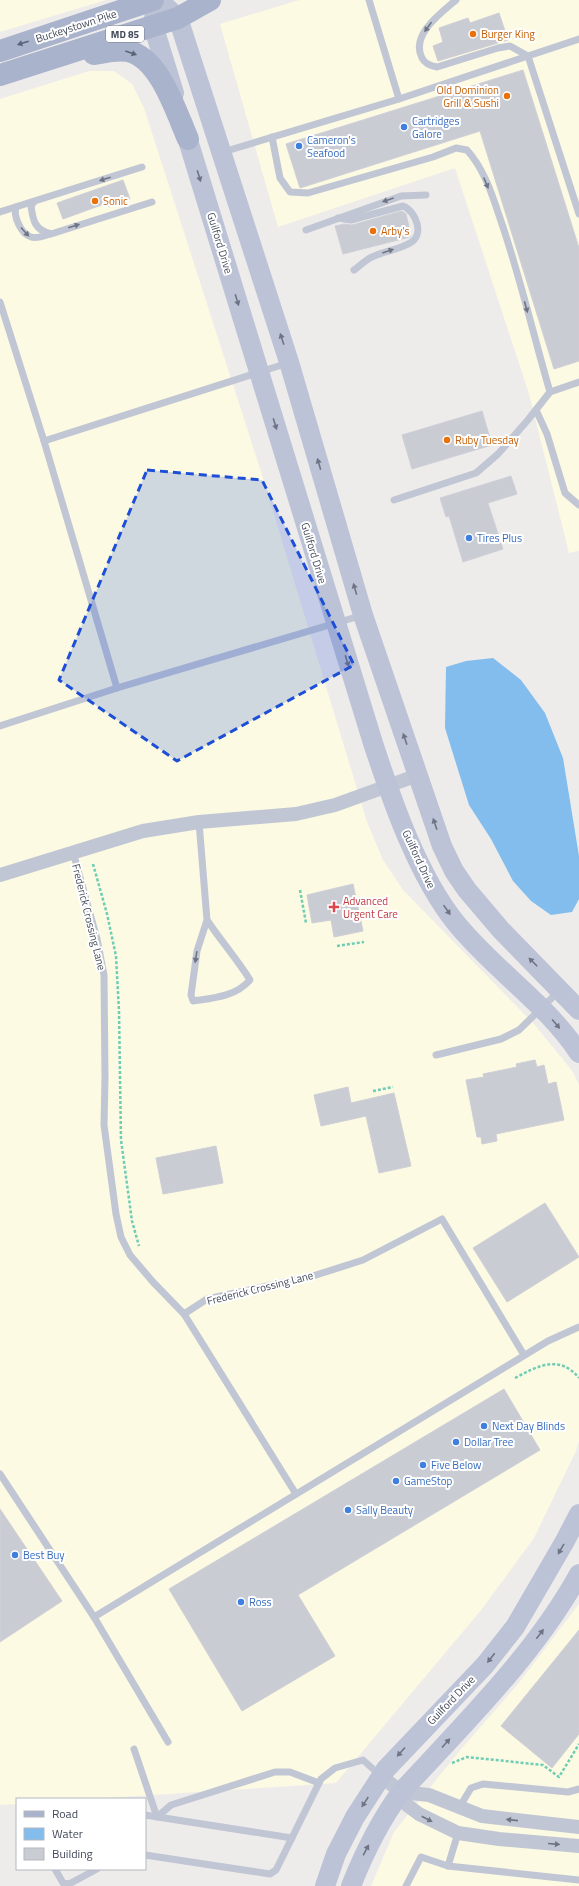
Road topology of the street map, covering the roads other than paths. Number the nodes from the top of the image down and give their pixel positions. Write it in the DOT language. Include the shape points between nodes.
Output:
graph roads {
  1 [pos="152,0"];
  2 [pos="158,0"];
  3 [pos="210,0"];
  4 [pos="368,0"];
  5 [pos="456,0"];
  6 [pos="178,18"];
  7 [pos="153,25"];
  8 [pos="579,39"];
  9 [pos="0,51"];
  10 [pos="528,56"];
  11 [pos="37,63"];
  12 [pos="0,75"];
  13 [pos="399,99"];
  14 [pos="272,137"];
  15 [pos="188,139"];
  16 [pos="222,152"];
  17 [pos="142,168"];
  18 [pos="426,195"];
  19 [pos="577,200"];
  20 [pos="34,202"];
  21 [pos="152,202"];
  22 [pos="16,207"];
  23 [pos="0,212"];
  24 [pos="579,214"];
  25 [pos="338,218"];
  26 [pos="306,230"];
  27 [pos="51,234"];
  28 [pos="354,270"];
  29 [pos="0,302"];
  30 [pos="289,362"];
  31 [pos="259,371"];
  32 [pos="579,382"];
  33 [pos="550,392"];
  34 [pos="536,410"];
  35 [pos="44,441"];
  36 [pos="394,500"];
  37 [pos="579,505"];
  38 [pos="363,615"];
  39 [pos="336,623"];
  40 [pos="117,688"];
  41 [pos="0,726"];
  42 [pos="418,775"];
  43 [pos="388,787"];
  44 [pos="199,822"];
  45 [pos="73,852"];
  46 [pos="0,875"];
  47 [pos="207,920"];
  48 [pos="561,990"];
  49 [pos="542,1008"];
  50 [pos="579,1010"];
  51 [pos="579,1053"];
  52 [pos="436,1055"];
  53 [pos="184,1314"];
  54 [pos="579,1327"];
  55 [pos="524,1355"];
  56 [pos="0,1474"];
  57 [pos="296,1494"];
  58 [pos="579,1514"];
  59 [pos="579,1574"];
  60 [pos="94,1617"];
  61 [pos="168,1742"];
  62 [pos="134,1749"];
  63 [pos="381,1776"];
  64 [pos="319,1783"];
  65 [pos="579,1788"];
  66 [pos="401,1792"];
  67 [pos="459,1808"];
  68 [pos="146,1815"];
  69 [pos="158,1817"];
  70 [pos="579,1827"];
  71 [pos="458,1832"];
  72 [pos="292,1838"];
  73 [pos="579,1846"];
  74 [pos="146,1855"];
  75 [pos="448,1866"];
  76 [pos="56,1870"];
  77 [pos="95,1870"];
  78 [pos="579,1880"];
  79 [pos="325,1886"];
  80 [pos="351,1886"];
  81 [pos="406,1886"];
  1 -- 9 [label="main road, Buckeystown Pike / MD 85, one-way"];
  2 -- 6 [label="main road, Guilford Drive"];
  2 -- 7 [label="main road, Guilford Drive"];
  3 -- 6 [label="main road, Buckeystown Pike / MD 85"];
  4 -- 13 [label="lane"];
  5 -- 10 [label="lane, one-way" via="436,17 425,31 419,46 424,61 438,67 510,46"];
  6 -- 7 [label="main road, Buckeystown Pike / MD 85"];
  6 -- 16 [label="main road, Guilford Drive"];
  7 -- 11 [label="main road, Buckeystown Pike / MD 85"];
  7 -- 15 [label="main road, Guilford Drive"];
  8 -- 10 [label="lane"];
  10 -- 13 [label="lane"];
  10 -- 19 [label="lane"];
  11 -- 12 [label="main road, Buckeystown Pike / MD 85"];
  11 -- 15 [label="main road, one-way" via="113,50 128,51 143,58 163,84"];
  13 -- 14 [label="lane"];
  14 -- 16 [label="lane"];
  14 -- 33 [label="lane, one-way" via="280,178 290,192 308,193 456,148 467,150 476,160 496,205 514,260"];
  15 -- 31 [label="main road, Guilford Drive, one-way"];
  30 -- 16 [label="main road, Guilford Drive, one-way"];
  17 -- 20 [label="lane, one-way"];
  18 -- 25 [label="lane, one-way" via="401,196"];
  19 -- 24 [label="lane"];
  20 -- 22 [label="lane"];
  20 -- 27 [label="lane" via="31,206 36,225 41,231"];
  27 -- 21 [label="lane, one-way"];
  22 -- 23 [label="lane"];
  22 -- 27 [label="lane, one-way" via="16,219 30,237 38,238"];
  25 -- 26 [label="lane"];
  28 -- 25 [label="lane, one-way" via="371,257 411,243 417,235 418,224 410,208 404,206 351,220"];
  29 -- 35 [label="lane"];
  30 -- 31 [label="lane"];
  38 -- 30 [label="main road, Guilford Drive, one-way"];
  31 -- 35 [label="lane"];
  31 -- 39 [label="main road, Guilford Drive, one-way"];
  32 -- 33 [label="lane"];
  33 -- 34 [label="lane"];
  34 -- 36 [label="lane" via="498,454 476,473"];
  34 -- 37 [label="lane" via="547,434 565,493"];
  35 -- 40 [label="lane"];
  38 -- 39 [label="lane"];
  42 -- 38 [label="main road, Guilford Drive, one-way"];
  39 -- 40 [label="lane"];
  39 -- 43 [label="main road, Guilford Drive, one-way"];
  40 -- 41 [label="lane"];
  42 -- 43 [label="street, Frederick Crossing Lane"];
  48 -- 42 [label="main road, Guilford Drive, one-way" via="501,930 454,871 442,846"];
  43 -- 44 [label="street, Frederick Crossing Lane" via="335,805 296,814"];
  43 -- 49 [label="main road, Guilford Drive, one-way" via="419,862 448,912 474,942"];
  44 -- 45 [label="street, Frederick Crossing Lane" via="144,830"];
  44 -- 47 [label="lane"];
  45 -- 46 [label="street, Frederick Crossing Lane"];
  45 -- 53 [label="lane, Frederick Crossing Lane" via="97,939 104,975 104,1125 121,1237 130,1255"];
  47 -- 47 [label="lane, one-way" via="197,951 191,995 193,1001 223,997 245,986 250,980"];
  48 -- 49 [label="lane"];
  48 -- 50 [label="main road, Guilford Drive"];
  49 -- 51 [label="main road, Guilford Drive, one-way"];
  49 -- 52 [label="lane" via="519,1030 501,1039"];
  53 -- 55 [label="lane, Frederick Crossing Lane" via="208,1299 313,1276 362,1260 442,1220"];
  53 -- 57 [label="lane"];
  54 -- 55 [label="lane"];
  55 -- 57 [label="lane"];
  56 -- 60 [label="lane"];
  57 -- 60 [label="lane"];
  58 -- 63 [label="main road, Guilford Drive, one-way" via="515,1627 485,1665"];
  66 -- 59 [label="main road, one-way" via="536,1640"];
  60 -- 61 [label="lane"];
  62 -- 69 [label="lane"];
  63 -- 64 [label="lane" via="363,1760 334,1768"];
  63 -- 66 [label="street"];
  63 -- 79 [label="main road, Guilford Drive, one-way" via="355,1817 336,1854"];
  64 -- 69 [label="lane" via="290,1772 275,1772 171,1804"];
  64 -- 72 [label="lane"];
  65 -- 67 [label="lane" via="568,1792 483,1784 471,1788"];
  66 -- 67 [label="street" via="429,1794"];
  66 -- 71 [label="street, one-way" via="408,1805 419,1814"];
  80 -- 66 [label="main road, one-way" via="363,1856 387,1811"];
  70 -- 67 [label="street, one-way" via="482,1816"];
  68 -- 69 [label="lane"];
  69 -- 72 [label="lane"];
  71 -- 73 [label="street, one-way" via="499,1839"];
  71 -- 75 [label="lane"];
  72 -- 74 [label="lane" via="276,1870 270,1874"];
  75 -- 78 [label="lane"];
  75 -- 81 [label="lane" via="421,1857"];
  76 -- 77 [label="lane" via="63,1884 69,1884"];
}
